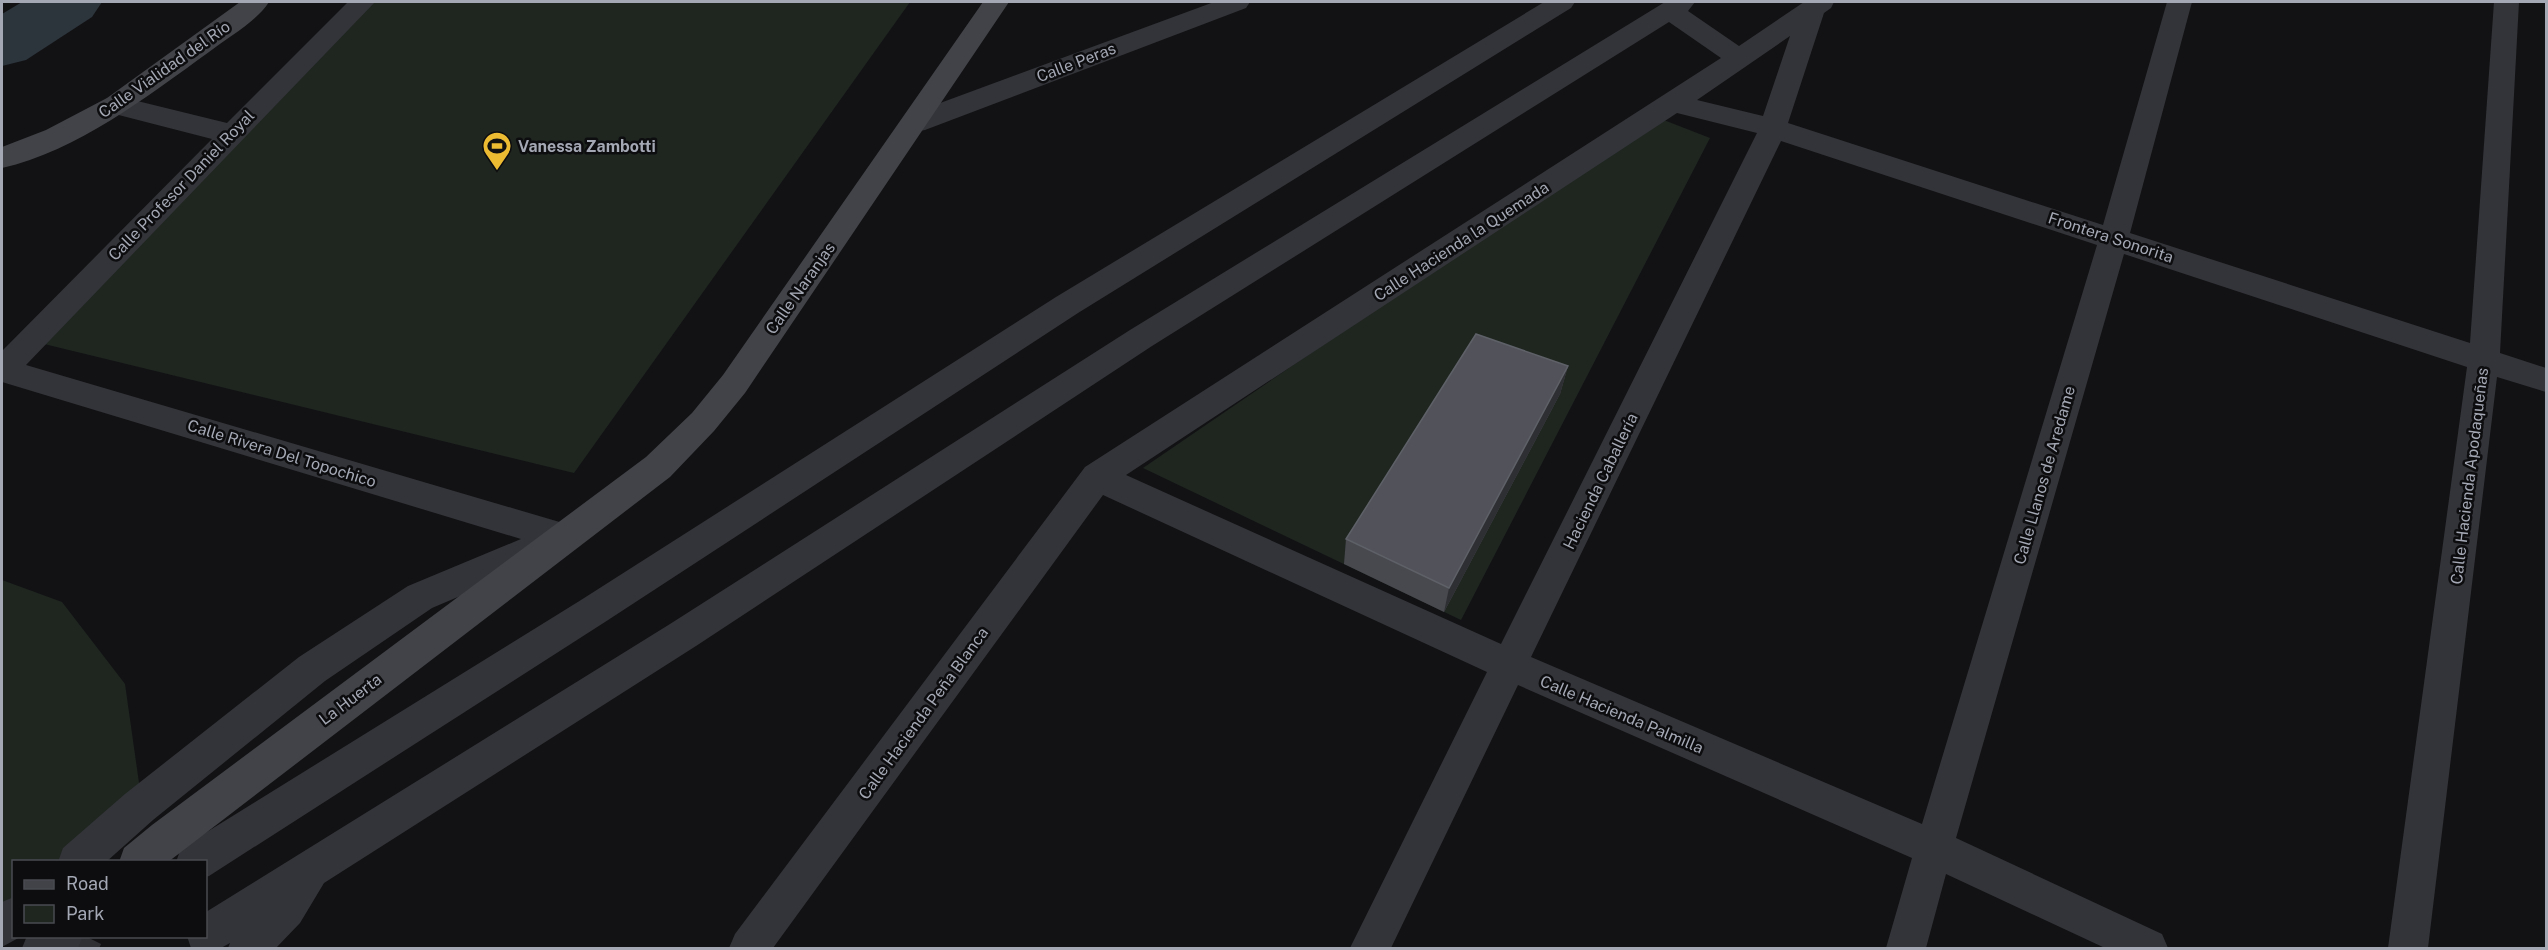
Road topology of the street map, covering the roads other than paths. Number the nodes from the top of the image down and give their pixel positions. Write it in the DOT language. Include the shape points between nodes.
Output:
graph roads {
  1 [pos="256,2"];
  2 [pos="362,2"];
  3 [pos="996,2"];
  4 [pos="1237,2"];
  5 [pos="1562,2"];
  6 [pos="2180,2"];
  7 [pos="2507,2"];
  8 [pos="1818,4"];
  9 [pos="1676,6"];
  10 [pos="1738,58"];
  11 [pos="1673,104"];
  12 [pos="117,105"];
  13 [pos="915,123"];
  14 [pos="1773,128"];
  15 [pos="231,134"];
  16 [pos="2,158"];
  17 [pos="2114,238"];
  18 [pos="2484,359"];
  19 [pos="2,370"];
  20 [pos="2547,380"];
  21 [pos="1097,477"];
  22 [pos="563,537"];
  23 [pos="1510,665"];
  24 [pos="1934,848"];
  25 [pos="78,860"];
  26 [pos="139,860"];
  27 [pos="197,860"];
  28 [pos="314,867"];
  29 [pos="207,934"];
  30 [pos="60,938"];
  31 [pos="201,938"];
  32 [pos="42,948"];
  33 [pos="184,948"];
  34 [pos="248,948"];
  35 [pos="749,948"];
  36 [pos="1370,948"];
  37 [pos="1906,948"];
  38 [pos="2148,948"];
  39 [pos="2408,948"];
  1 -- 12 [label="street, Calle Vialidad del Río"];
  2 -- 15 [label="street, Calle Profesor Daniel Royal"];
  3 -- 13 [label="street, Calle Naranjas"];
  4 -- 13 [label="street, Calle Peras"];
  5 -- 27 [label="street" via="1067,305 593,611"];
  6 -- 17 [label="street, Calle Llanos de Aredame"];
  7 -- 18 [label="street, Calle Hacienda Apodaqueñas"];
  8 -- 10 [label="street, Calle Hacienda la Quemada"];
  8 -- 14 [label="street, Hacienda Caballería"];
  9 -- 10 [label="street"];
  9 -- 28 [label="street" via="1141,338 683,635"];
  10 -- 11 [label="street, Calle Hacienda la Quemada"];
  11 -- 14 [label="street, Frontera Sonorita"];
  11 -- 21 [label="street, Calle Hacienda la Quemada"];
  12 -- 15 [label="street, Calle Vialidad del Río"];
  12 -- 16 [label="street, Calle Vialidad del Río" via="56,137"];
  13 -- 22 [label="street, Calle Naranjas" via="734,384 703,422 658,466"];
  14 -- 17 [label="street, Frontera Sonorita"];
  14 -- 23 [label="street, Hacienda Caballería"];
  15 -- 19 [label="street, Calle Profesor Daniel Royal"];
  17 -- 18 [label="street, Frontera Sonorita"];
  17 -- 24 [label="street, Calle Llanos de Aredame"];
  18 -- 20 [label="street, Frontera Sonorita"];
  18 -- 39 [label="street, Calle Hacienda Apodaqueñas"];
  19 -- 22 [label="street, Calle Rivera Del Topochico"];
  21 -- 23 [label="street, Calle Hacienda Palmilla"];
  21 -- 35 [label="street, Calle Hacienda Peña Blanca"];
  22 -- 25 [label="street" via="420,597 400,610 312,669"];
  22 -- 26 [label="street, La Huerta"];
  23 -- 24 [label="street, Calle Hacienda Palmilla"];
  23 -- 36 [label="street, Hacienda Caballería"];
  24 -- 37 [label="street, Calle Llanos de Aredame"];
  24 -- 38 [label="street, Calle Hacienda Palmilla"];
  28 -- 29 [label="street"];
  28 -- 34 [label="street" via="286,909"];
  30 -- 32 [label="street"];
  31 -- 33 [label="street"];
}
